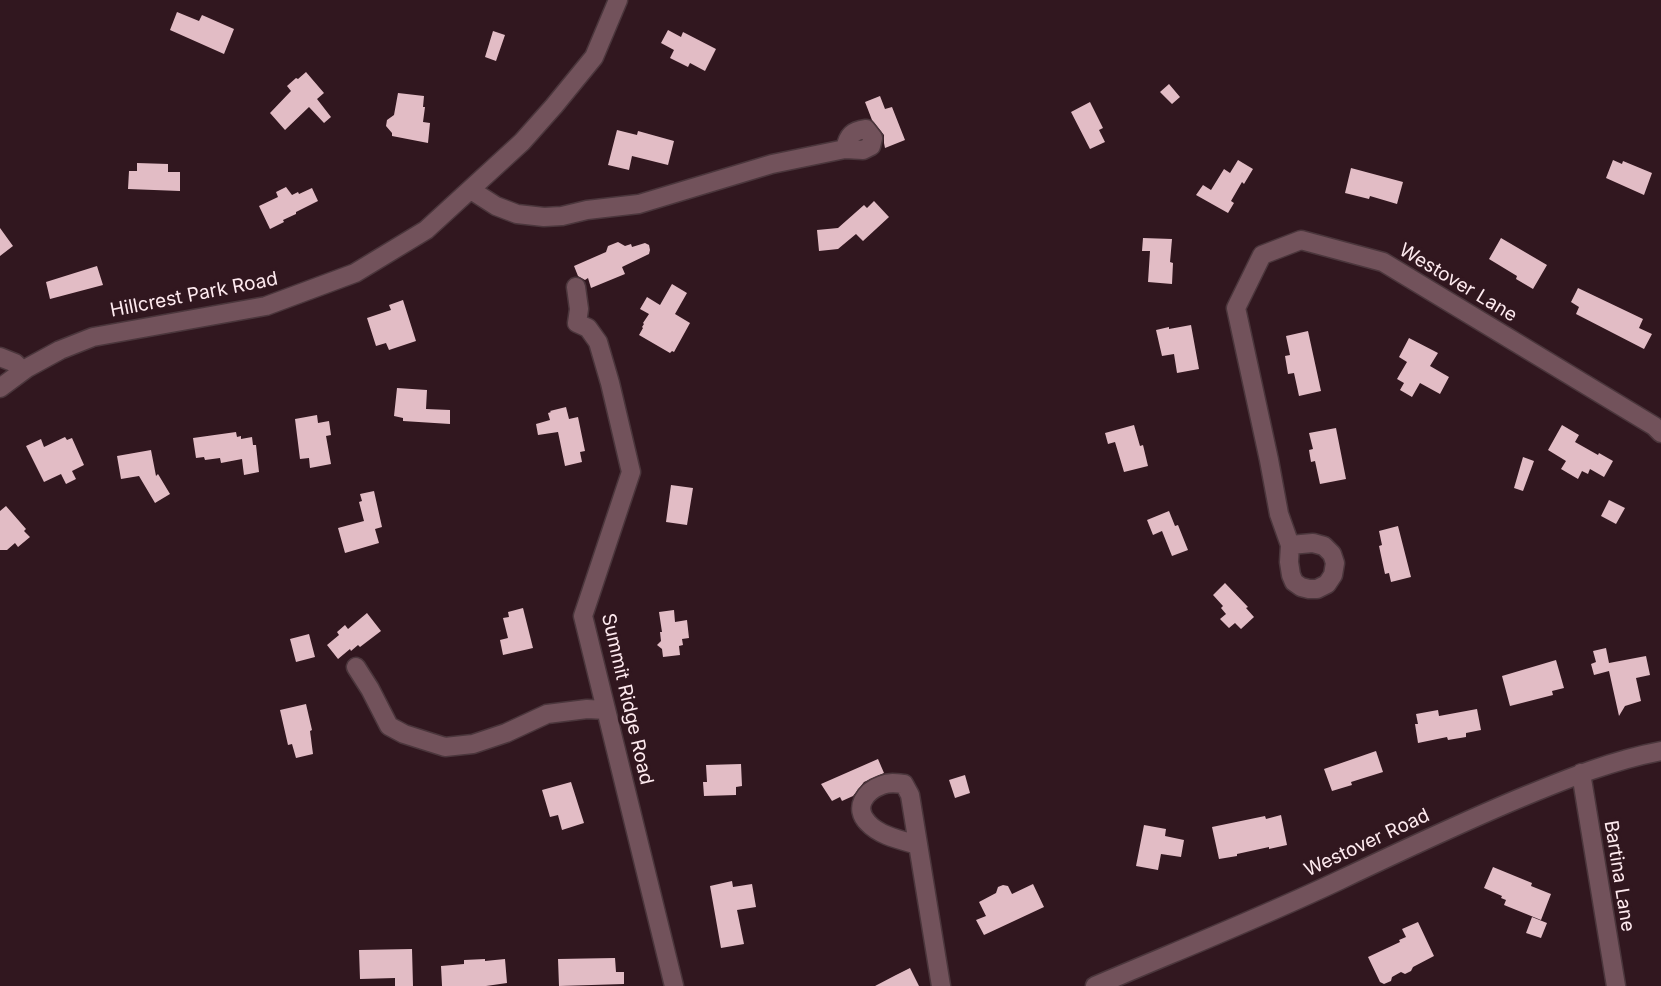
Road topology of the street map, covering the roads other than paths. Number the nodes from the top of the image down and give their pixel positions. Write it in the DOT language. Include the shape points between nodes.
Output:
graph roads {
  1 [pos="618,0"];
  2 [pos="845,149"];
  3 [pos="471,190"];
  4 [pos="576,287"];
  5 [pos="0,357"];
  6 [pos="23,371"];
  7 [pos="0,388"];
  8 [pos="1661,433"];
  9 [pos="1290,545"];
  10 [pos="356,667"];
  11 [pos="606,710"];
  12 [pos="1661,751"];
  13 [pos="1581,773"];
  14 [pos="918,845"];
  15 [pos="674,986"];
  16 [pos="941,986"];
  17 [pos="1095,986"];
  18 [pos="1616,986"];
  1 -- 3 [label="street, Hillcrest Park Road" via="594,57 522,142"];
  2 -- 3 [label="street" via="772,164 639,204 562,216 517,214"];
  3 -- 6 [label="street, Hillcrest Park Road" via="426,230 355,272 266,306 93,337"];
  4 -- 11 [label="street, Summit Ridge Road" via="577,323 588,328 598,342 631,472 583,616"];
  5 -- 6 [label="street"];
  6 -- 7 [label="street, Hillcrest Park Road"];
  8 -- 9 [label="street, Westover Lane" via="1383,262 1301,240 1262,255 1236,308 1279,514"];
  10 -- 11 [label="street" via="389,726 445,747 473,744 547,714"];
  11 -- 15 [label="street, Summit Ridge Road"];
  12 -- 13 [label="street, Westover Road"];
  13 -- 17 [label="street, Westover Road"];
  13 -- 18 [label="street, Bartina Lane"];
  14 -- 16 [label="street"];
}
